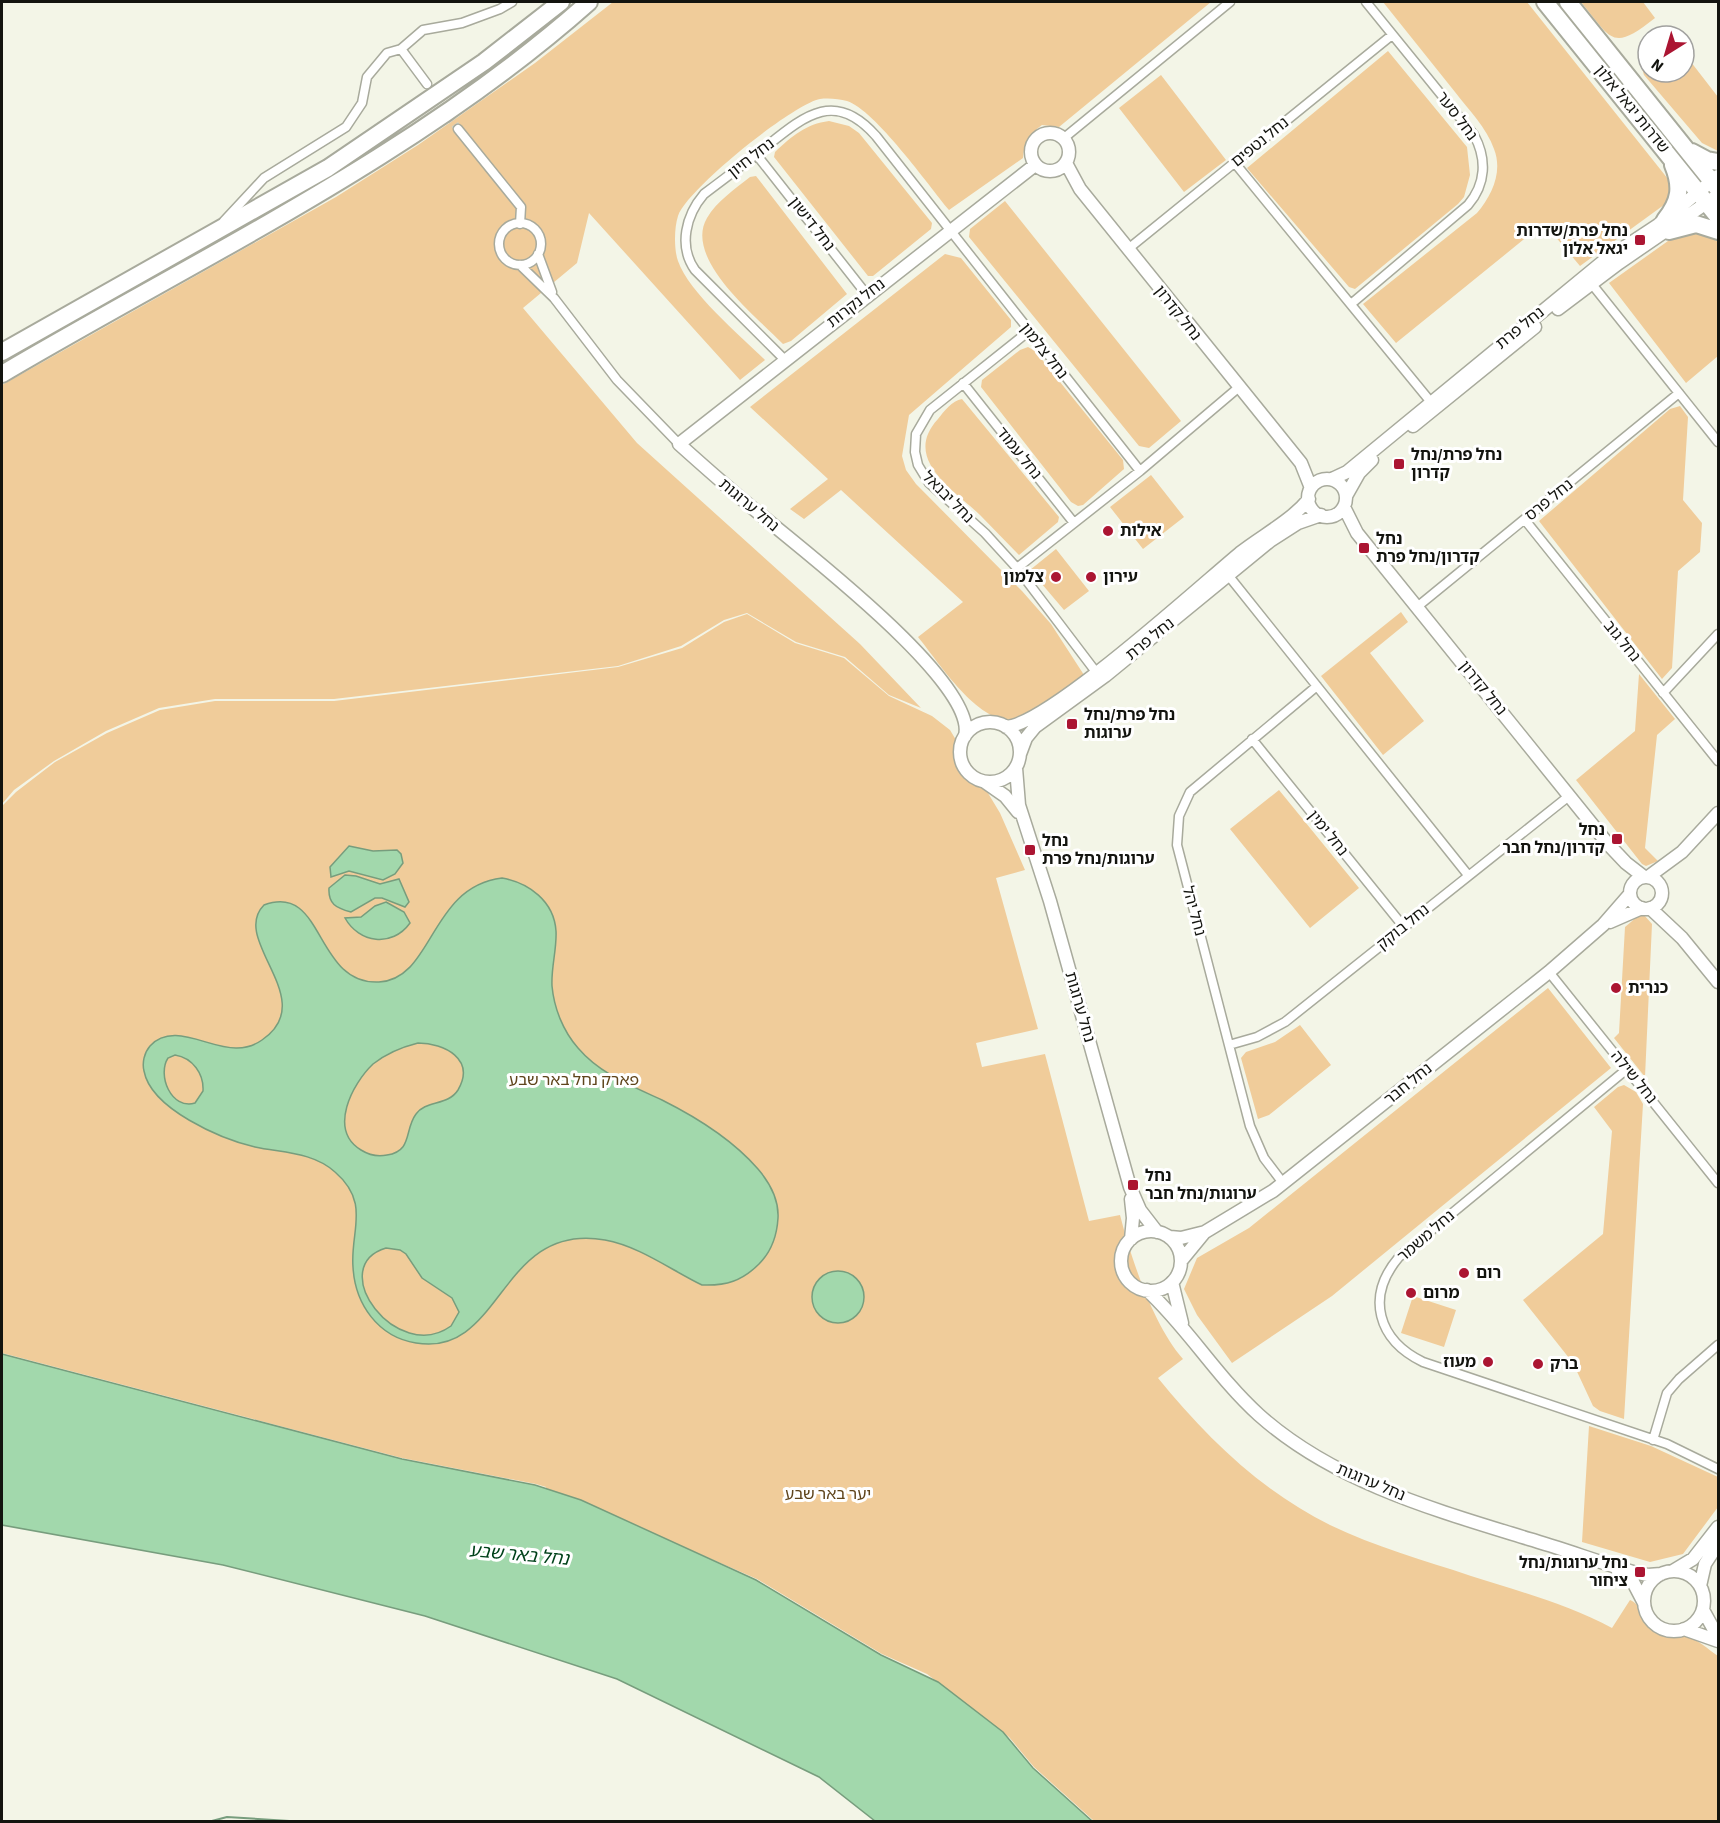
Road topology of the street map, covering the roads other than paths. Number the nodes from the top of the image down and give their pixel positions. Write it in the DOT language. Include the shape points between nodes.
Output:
graph roads {
  1 [pos="512,2"];
  2 [pos="560,2"];
  3 [pos="1230,2"];
  4 [pos="1366,2"];
  5 [pos="1545,2"];
  6 [pos="1568,2"];
  7 [pos="587,4"];
  8 [pos="1392,35"];
  9 [pos="401,49"];
  10 [pos="427,84"];
  11 [pos="458,129"];
  12 [pos="1064,138"];
  13 [pos="1683,145"];
  14 [pos="756,154"];
  15 [pos="1670,156"];
  16 [pos="1234,162"];
  17 [pos="1719,162"];
  18 [pos="1035,165"];
  19 [pos="1061,167"];
  20 [pos="1713,193"];
  21 [pos="520,224"];
  22 [pos="1667,225"];
  23 [pos="216,230"];
  24 [pos="949,230"];
  25 [pos="1719,231"];
  26 [pos="1128,249"];
  27 [pos="538,254"];
  28 [pos="520,265"];
  29 [pos="1591,283"];
  30 [pos="867,295"];
  31 [pos="554,298"];
  32 [pos="1351,304"];
  33 [pos="1029,331"];
  34 [pos="2,352"];
  35 [pos="785,360"];
  36 [pos="2,374"];
  37 [pos="963,383"];
  38 [pos="1238,388"];
  39 [pos="1679,393"];
  40 [pos="1430,401"];
  41 [pos="1719,442"];
  42 [pos="679,444"];
  43 [pos="1301,464"];
  44 [pos="1140,471"];
  45 [pos="1329,479"];
  46 [pos="1310,494"];
  47 [pos="1345,502"];
  48 [pos="1325,516"];
  49 [pos="1525,520"];
  50 [pos="1074,523"];
  51 [pos="1357,533"];
  52 [pos="1017,568"];
  53 [pos="1228,575"];
  54 [pos="1417,607"];
  55 [pos="1719,634"];
  56 [pos="1096,672"];
  57 [pos="1317,686"];
  58 [pos="1664,693"];
  59 [pos="955,700"];
  60 [pos="984,723"];
  61 [pos="1006,727"];
  62 [pos="965,736"];
  63 [pos="1252,739"];
  64 [pos="1020,754"];
  65 [pos="1719,761"];
  66 [pos="1016,768"];
  67 [pos="984,781"];
  68 [pos="1569,796"];
  69 [pos="1719,813"];
  70 [pos="1027,827"];
  71 [pos="1608,844"];
  72 [pos="1682,852"];
  73 [pos="1468,875"];
  74 [pos="1646,877"];
  75 [pos="1631,890"];
  76 [pos="1662,894"];
  77 [pos="1646,908"];
  78 [pos="1604,925"];
  79 [pos="1403,926"];
  80 [pos="1682,938"];
  81 [pos="1549,972"];
  82 [pos="1719,982"];
  83 [pos="1229,1045"];
  84 [pos="1627,1069"];
  85 [pos="1719,1183"];
  86 [pos="1283,1184"];
  87 [pos="1130,1187"];
  88 [pos="1157,1232"];
  89 [pos="1205,1232"];
  90 [pos="1170,1238"];
  91 [pos="1131,1239"];
  92 [pos="1181,1262"];
  93 [pos="1172,1282"];
  94 [pos="1147,1290"];
  95 [pos="1183,1327"];
  96 [pos="1719,1345"];
  97 [pos="1653,1440"];
  98 [pos="1719,1469"];
  99 [pos="1719,1527"];
  100 [pos="1719,1544"];
  101 [pos="1604,1563"];
  102 [pos="1667,1572"];
  103 [pos="1700,1586"];
  104 [pos="1644,1605"];
  105 [pos="1703,1610"];
  106 [pos="1684,1629"];
  107 [pos="1719,1639"];
  1 -- 9 [label="street" via="462,23 423,30"];
  2 -- 23 [label="highway" via="484,62 328,168"];
  3 -- 12 [label="street"];
  4 -- 8 [label="street, נחל סער"];
  5 -- 15 [label="highway, שדרות יגאל אלון"];
  6 -- 13 [label="highway, שדרות יגאל אלון"];
  7 -- 36 [label="highway" via="495,77 337,183"];
  8 -- 16 [label="street, נחל נטפים"];
  8 -- 32 [label="street, נחל סער" via="1474,135 1483,159 1482,177 1468,205"];
  9 -- 10 [label="street"];
  9 -- 23 [label="street" via="387,53 377,62 367,77 362,103 346,127 264,178"];
  11 -- 21 [label="street" via="521,207"];
  12 -- 18 [label="street" via="1051,133 1038,137 1030,152"];
  12 -- 19 [label="street" via="1069,150"];
  13 -- 17 [label="highway" via="1707,160"];
  13 -- 20 [label="highway, שדרות יגאל אלון"];
  14 -- 24 [label="street, נחל חיון" via="813,113 831,110 852,115 876,136"];
  14 -- 30 [label="street, נחל דישון"];
  14 -- 35 [label="street, נחל חיון" via="700,199 688,224 686,247 690,262 701,277"];
  15 -- 20 [label="highway, שדרות יגאל אלון"];
  15 -- 22 [label="highway" via="1679,192"];
  16 -- 26 [label="street, נחל נטפים"];
  16 -- 32 [label="street"];
  18 -- 19 [label="street" via="1044,171"];
  18 -- 24 [label="street, נחל נקרות"];
  19 -- 26 [label="street, נחל קדרון"];
  20 -- 22 [label="street, נחל פרת"];
  21 -- 27 [label="street" via="537,232 541,242"];
  21 -- 28 [label="street" via="506,229 500,244 505,258"];
  22 -- 25 [label="highway" via="1696,224"];
  22 -- 29 [label="street, נחל פרת"];
  22 -- 40 [label="street, נחל פרת" via="1605,260"];
  23 -- 34 [label="highway"];
  24 -- 30 [label="street, נחל נקרות"];
  24 -- 33 [label="street, נחל צלמון"];
  26 -- 38 [label="street, נחל קדרון"];
  27 -- 28 [label="street"];
  27 -- 31 [label="street, נחל ערוגות"];
  28 -- 31 [label="street, נחל ערוגות"];
  29 -- 39 [label="street"];
  29 -- 47 [label="street, נחל פרת" via="1372,460 1359,473"];
  30 -- 35 [label="street, נחל נקרות"];
  31 -- 42 [label="street, נחל ערוגות" via="611,373"];
  32 -- 40 [label="street"];
  33 -- 37 [label="street, נחל יבנאל"];
  33 -- 44 [label="street, נחל צלמון"];
  35 -- 42 [label="street, נחל נקרות"];
  37 -- 50 [label="street, נחל עמוד"];
  37 -- 52 [label="street, נחל יבנאל" via="930,410 920,425 915,441 918,465 929,483"];
  38 -- 43 [label="street, נחל קדרון"];
  38 -- 44 [label="street"];
  39 -- 41 [label="street"];
  39 -- 49 [label="street, נחל פרס"];
  40 -- 45 [label="street, נחל פרת" via="1347,472"];
  42 -- 59 [label="street, נחל ערוגות" via="882,617"];
  43 -- 45 [label="street, נחל קדרון"];
  43 -- 46 [label="street, נחל קדרון"];
  44 -- 50 [label="street"];
  45 -- 46 [label="street" via="1316,483"];
  45 -- 47 [label="street" via="1341,485"];
  46 -- 48 [label="street" via="1312,509"];
  46 -- 56 [label="street, נחל פרת" via="1294,515 1242,551"];
  47 -- 48 [label="street" via="1337,514"];
  47 -- 51 [label="street, נחל קדרון"];
  48 -- 51 [label="street, נחל קדרון"];
  48 -- 53 [label="street, נחל פרת" via="1290,527"];
  49 -- 54 [label="street, נחל פרס"];
  49 -- 58 [label="street, נחל גוב"];
  50 -- 52 [label="street"];
  51 -- 54 [label="street, נחל קדרון"];
  52 -- 56 [label="street, נחל יבנאל"];
  53 -- 57 [label="street"];
  53 -- 64 [label="street, נחל פרת" via="1076,699 1035,727"];
  54 -- 68 [label="street, נחל קדרון"];
  55 -- 58 [label="street"];
  56 -- 61 [label="street, נחל פרת" via="1033,718"];
  57 -- 63 [label="street, נחל יהל"];
  57 -- 73 [label="street"];
  58 -- 65 [label="street, נחל גוב"];
  59 -- 60 [label="street, נחל ערוגות"];
  59 -- 62 [label="street, נחל ערוגות" via="967,727"];
  60 -- 61 [label="street"];
  60 -- 62 [label="street"];
  61 -- 64 [label="street" via="1018,740"];
  62 -- 67 [label="street" via="960,750 963,765"];
  63 -- 79 [label="street, נחל ימין"];
  63 -- 83 [label="street, נחל יהל" via="1190,792 1176,830"];
  64 -- 66 [label="street"];
  66 -- 67 [label="street" via="999,781"];
  66 -- 70 [label="street, נחל ערוגות" via="1016,792"];
  67 -- 70 [label="street, נחל ערוגות" via="1005,796"];
  68 -- 71 [label="street, נחל קדרון"];
  68 -- 73 [label="street, נחל בוקק"];
  69 -- 72 [label="street"];
  70 -- 87 [label="street, נחל ערוגות"];
  71 -- 74 [label="street, נחל קדרון"];
  71 -- 75 [label="street, נחל קדרון"];
  72 -- 74 [label="street"];
  72 -- 76 [label="street"];
  73 -- 79 [label="street, נחל בוקק"];
  74 -- 75 [label="street"];
  74 -- 76 [label="street" via="1656,880"];
  75 -- 77 [label="street" via="1636,904"];
  75 -- 78 [label="street, נחל חבר"];
  76 -- 77 [label="street"];
  76 -- 80 [label="street"];
  77 -- 78 [label="street, נחל חבר"];
  77 -- 80 [label="street"];
  78 -- 81 [label="street, נחל חבר"];
  79 -- 83 [label="street, נחל בוקק" via="1285,1022 1257,1037"];
  80 -- 82 [label="street"];
  81 -- 84 [label="street, נחל שילה"];
  81 -- 86 [label="street, נחל חבר"];
  83 -- 86 [label="street, נחל יהל" via="1255,1139 1267,1164"];
  84 -- 85 [label="street, נחל שילה"];
  84 -- 97 [label="street, נחל משמר" via="1399,1257 1383,1284 1380,1304 1391,1338 1414,1358"];
  86 -- 89 [label="street, נחל חבר"];
  87 -- 88 [label="street, נחל ערוגות" via="1140,1210"];
  87 -- 91 [label="street, נחל ערוגות"];
  88 -- 90 [label="street"];
  88 -- 91 [label="street" via="1143,1232"];
  89 -- 90 [label="street, נחל חבר"];
  89 -- 92 [label="street, נחל חבר"];
  90 -- 92 [label="street" via="1178,1248"];
  91 -- 94 [label="street" via="1123,1251 1123,1270 1131,1281"];
  92 -- 93 [label="street"];
  93 -- 94 [label="street"];
  93 -- 95 [label="street, נחל ערוגות"];
  94 -- 95 [label="street, נחל ערוגות"];
  95 -- 101 [label="street, נחל ערוגות" via="1217,1371 1261,1416 1335,1468 1388,1491"];
  96 -- 97 [label="street" via="1667,1393"];
  97 -- 98 [label="street, נחל משמר"];
  99 -- 102 [label="street" via="1693,1559"];
  100 -- 103 [label="street" via="1706,1564"];
  101 -- 102 [label="street, נחל ערוגות" via="1643,1574"];
  101 -- 104 [label="street, נחל ערוגות" via="1633,1582"];
  102 -- 103 [label="street" via="1688,1574"];
  102 -- 104 [label="street" via="1648,1587"];
  103 -- 105 [label="street"];
  104 -- 106 [label="street" via="1659,1627 1671,1631"];
  105 -- 106 [label="street" via="1696,1622"];
  105 -- 107 [label="street"];
  106 -- 107 [label="street"];
}
